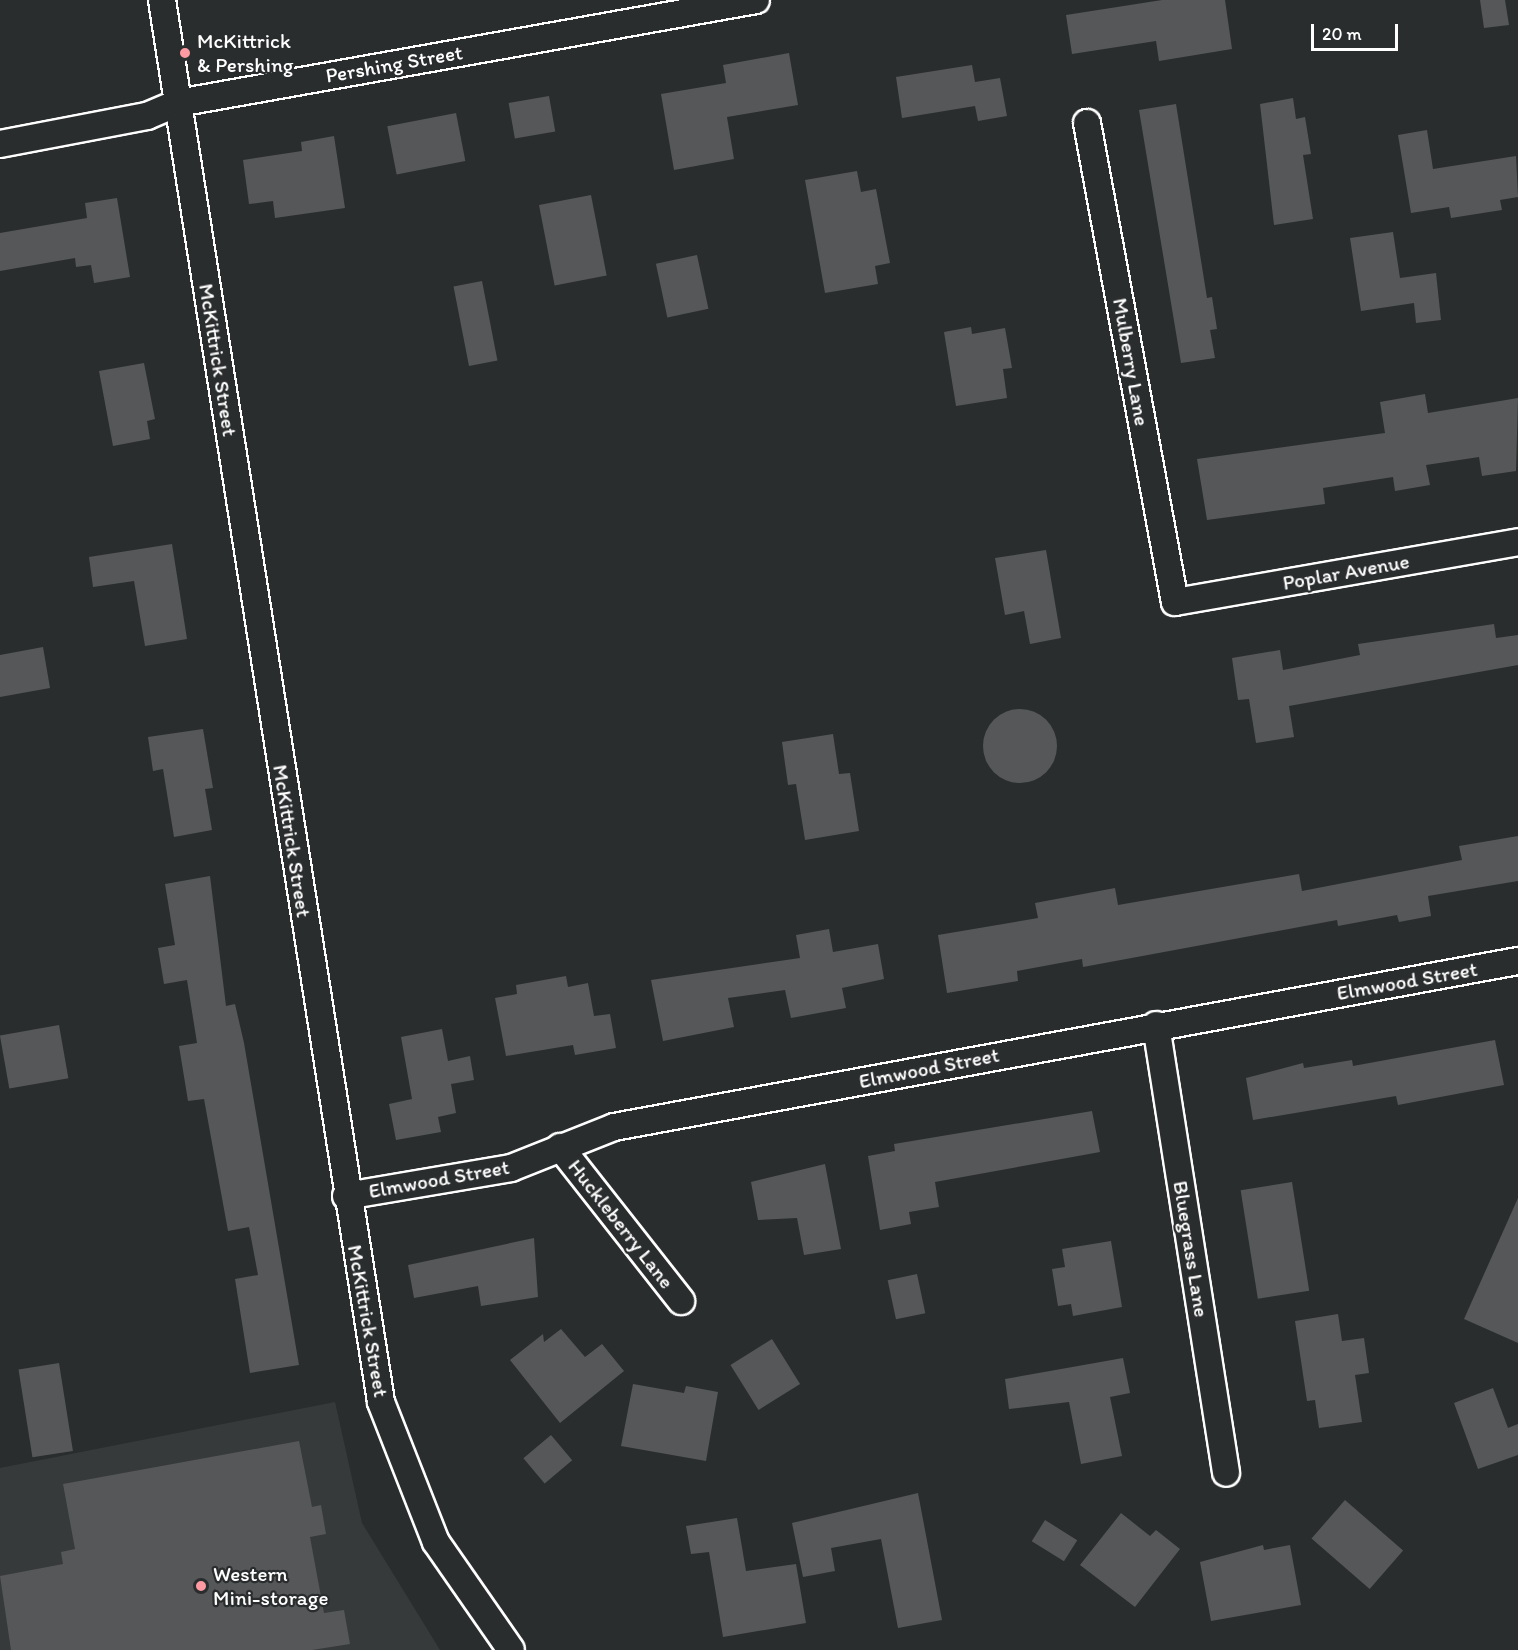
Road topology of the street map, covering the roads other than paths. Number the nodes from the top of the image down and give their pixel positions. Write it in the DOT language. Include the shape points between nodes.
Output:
graph roads {
  1 [pos="162,0"];
  2 [pos="756,0"];
  3 [pos="178,103"];
  4 [pos="1087,123"];
  5 [pos="0,144"];
  6 [pos="1518,542"];
  7 [pos="1175,602"];
  8 [pos="1518,961"];
  9 [pos="1156,1025"];
  10 [pos="560,1147"];
  11 [pos="346,1196"];
  12 [pos="681,1301"];
  13 [pos="1226,1473"];
  14 [pos="511,1650"];
  1 -- 3 [label="street, McKittrick Street"];
  2 -- 3 [label="street, Pershing Street"];
  3 -- 5 [label="street, Pershing Street" via="147,116"];
  3 -- 11 [label="street, McKittrick Street"];
  4 -- 7 [label="street, Mulberry Lane"];
  6 -- 7 [label="street, Poplar Avenue"];
  8 -- 9 [label="street, Elmwood Street"];
  9 -- 10 [label="street, Elmwood Street" via="614,1127"];
  9 -- 13 [label="street, Bluegrass Lane"];
  10 -- 11 [label="street, Elmwood Street" via="511,1168"];
  10 -- 12 [label="street, Huckleberry Lane"];
  11 -- 14 [label="street, McKittrick Street" via="381,1402 436,1542"];
}
